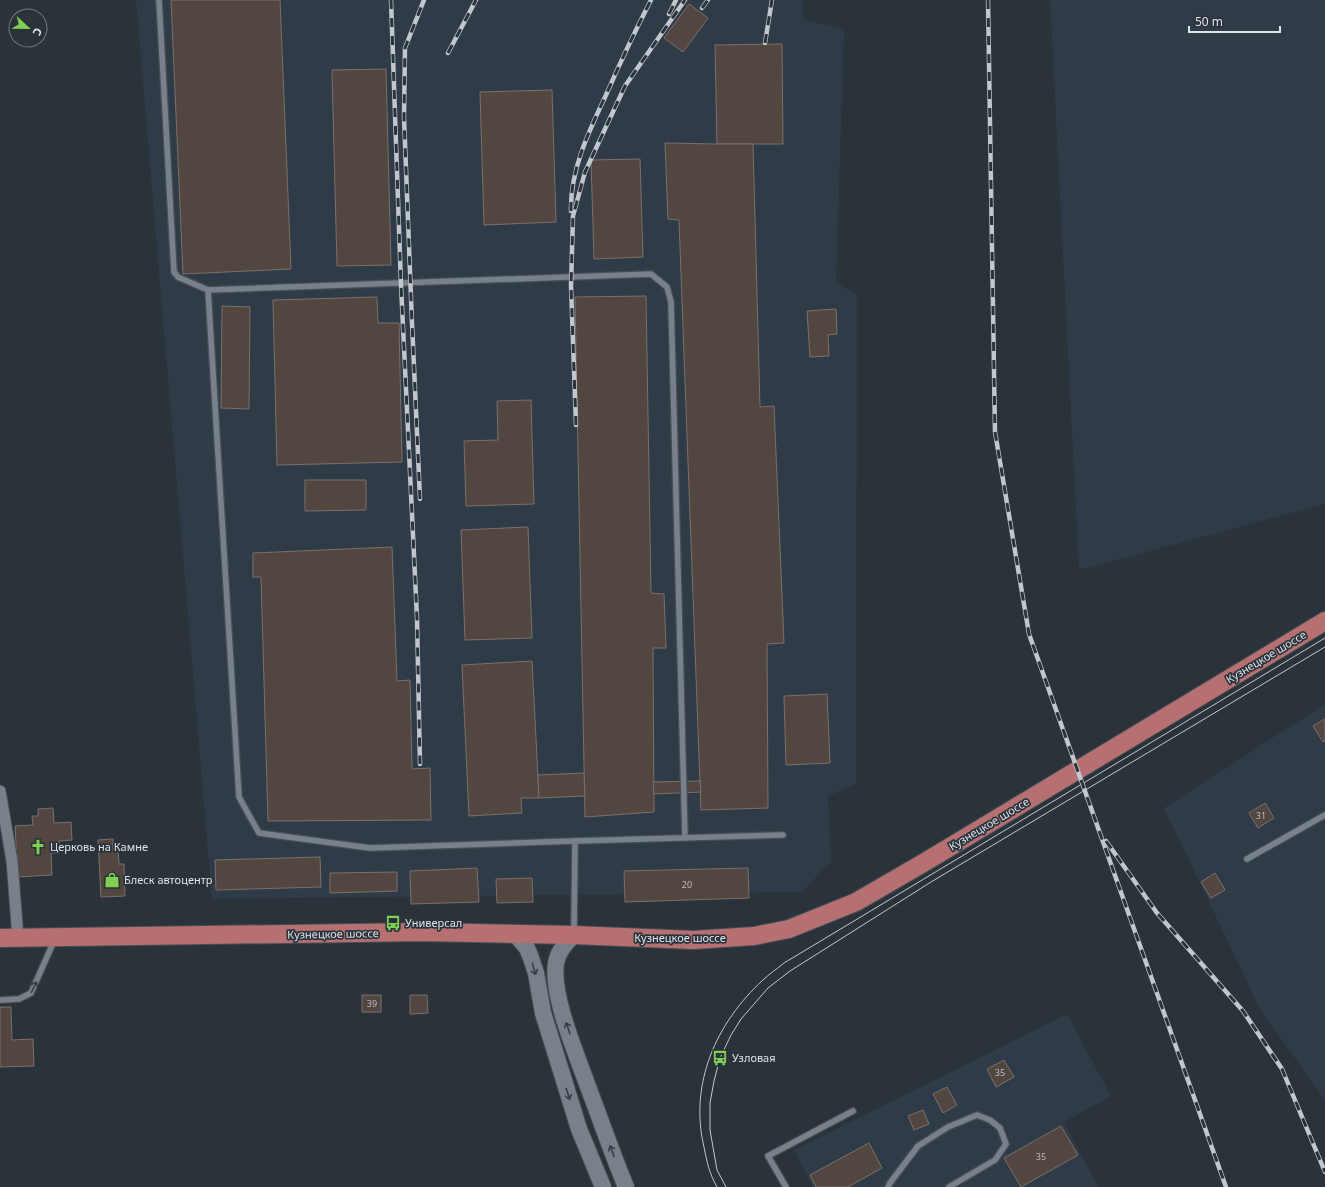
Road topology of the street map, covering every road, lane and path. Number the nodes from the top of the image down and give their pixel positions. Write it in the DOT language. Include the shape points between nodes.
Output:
graph roads {
  1 [pos="159,0"];
  2 [pos="208,290"];
  3 [pos="1325,621"];
  4 [pos="0,791"];
  5 [pos="1325,815"];
  6 [pos="783,834"];
  7 [pos="685,838"];
  8 [pos="575,841"];
  9 [pos="1247,859"];
  10 [pos="516,935"];
  11 [pos="574,935"];
  12 [pos="0,938"];
  13 [pos="18,938"];
  14 [pos="56,938"];
  15 [pos="0,1000"];
  16 [pos="853,1111"];
  17 [pos="603,1187"];
  18 [pos="626,1187"];
  19 [pos="786,1187"];
  20 [pos="888,1187"];
  21 [pos="949,1187"];
  1 -- 2 [label="lane" via="174,272 178,277"];
  2 -- 7 [label="lane" via="651,274 667,287 671,302"];
  2 -- 8 [label="lane" via="239,797 259,833 370,848"];
  3 -- 11 [label="main road, Кузнецкое шоссе" via="925,862 856,902 835,911 789,929 754,936 694,940"];
  4 -- 13 [label="street" via="12,861"];
  5 -- 9 [label="lane"];
  6 -- 7 [label="lane"];
  7 -- 8 [label="lane"];
  8 -- 11 [label="lane"];
  10 -- 11 [label="main road, Кузнецкое шоссе"];
  10 -- 14 [label="main road, Кузнецкое шоссе" via="421,932"];
  10 -- 17 [label="main road, one-way" via="527,948 536,972 543,1013 562,1074"];
  18 -- 11 [label="main road, one-way" via="561,1008 556,963 560,951"];
  12 -- 13 [label="main road, Кузнецкое шоссе"];
  13 -- 14 [label="main road, Кузнецкое шоссе"];
  15 -- 14 [label="lane, one-way" via="19,999 31,993"];
  16 -- 19 [label="lane" via="768,1156"];
  20 -- 21 [label="lane" via="918,1146 948,1127 977,1115 990,1120 1000,1128 1006,1144 995,1160"];
}
